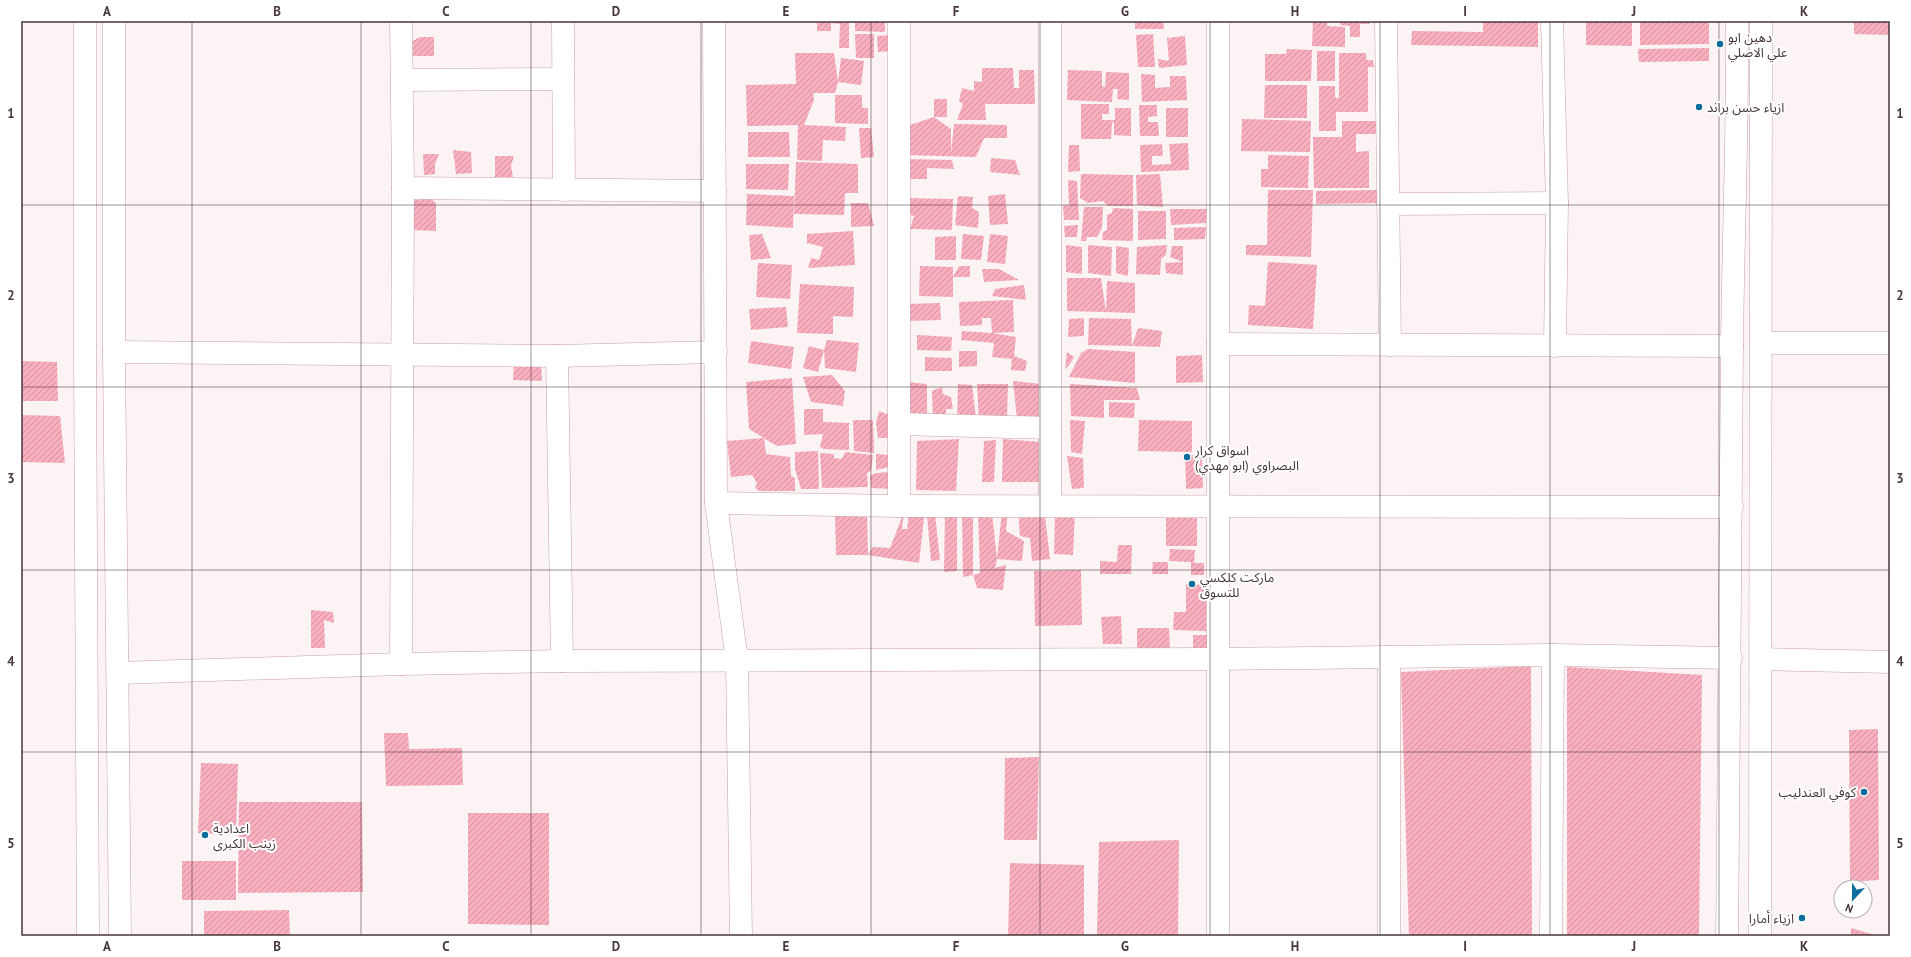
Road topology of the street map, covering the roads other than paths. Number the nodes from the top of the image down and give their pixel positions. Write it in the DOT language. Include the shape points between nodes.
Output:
graph roads {
  1 [pos="85,21"];
  2 [pos="114,21"];
  3 [pos="401,21"];
  4 [pos="563,21"];
  5 [pos="714,21"];
  6 [pos="899,21"];
  7 [pos="1050,21"];
  8 [pos="1218,21"];
  9 [pos="1386,21"];
  10 [pos="1552,21"];
  11 [pos="1737,21"];
  12 [pos="1761,21"];
  13 [pos="1737,60"];
  14 [pos="1761,63"];
  15 [pos="563,79"];
  16 [pos="402,80"];
  17 [pos="1737,120"];
  18 [pos="1761,122"];
  19 [pos="403,188"];
  20 [pos="564,190"];
  21 [pos="715,191"];
  22 [pos="1557,203"];
  23 [pos="1388,204"];
  24 [pos="1761,343"];
  25 [pos="1890,343"];
  26 [pos="1218,344"];
  27 [pos="1390,345"];
  28 [pos="1555,346"];
  29 [pos="1732,346"];
  30 [pos="114,352"];
  31 [pos="716,352"];
  32 [pos="402,355"];
  33 [pos="556,356"];
  34 [pos="900,424"];
  35 [pos="1050,428"];
  36 [pos="716,503"];
  37 [pos="1050,505"];
  38 [pos="899,506"];
  39 [pos="1218,506"];
  40 [pos="1732,507"];
  41 [pos="1553,655"];
  42 [pos="1389,657"];
  43 [pos="1731,658"];
  44 [pos="1218,659"];
  45 [pos="1761,659"];
  46 [pos="562,661"];
  47 [pos="737,661"];
  48 [pos="1890,662"];
  49 [pos="401,664"];
  50 [pos="118,673"];
  51 [pos="88,936"];
  52 [pos="120,936"];
  53 [pos="741,936"];
  54 [pos="1218,936"];
  55 [pos="1389,936"];
  56 [pos="1551,936"];
  57 [pos="1727,936"];
  58 [pos="1760,936"];
  1 -- 51 [label="street"];
  2 -- 30 [label="street"];
  3 -- 16 [label="street"];
  4 -- 15 [label="street"];
  5 -- 21 [label="street"];
  6 -- 34 [label="street"];
  7 -- 35 [label="street"];
  8 -- 26 [label="street"];
  9 -- 23 [label="street"];
  10 -- 22 [label="street"];
  11 -- 13 [label="street"];
  12 -- 14 [label="street"];
  13 -- 14 [label="street" via="1742,65 1749,66"];
  13 -- 17 [label="street"];
  14 -- 18 [label="street"];
  15 -- 16 [label="street"];
  15 -- 20 [label="street"];
  16 -- 19 [label="street"];
  17 -- 18 [label="street" via="1749,116 1756,117"];
  17 -- 29 [label="street"];
  18 -- 24 [label="street"];
  19 -- 20 [label="street"];
  19 -- 32 [label="street"];
  20 -- 21 [label="street"];
  21 -- 31 [label="street"];
  22 -- 23 [label="street"];
  22 -- 28 [label="street"];
  23 -- 27 [label="street"];
  24 -- 25 [label="street"];
  24 -- 45 [label="street"];
  26 -- 27 [label="street"];
  26 -- 39 [label="street"];
  27 -- 28 [label="street"];
  28 -- 29 [label="street"];
  29 -- 40 [label="street"];
  30 -- 32 [label="street"];
  30 -- 50 [label="street"];
  31 -- 33 [label="street"];
  31 -- 36 [label="street"];
  32 -- 33 [label="street"];
  32 -- 49 [label="street"];
  33 -- 46 [label="street"];
  34 -- 35 [label="street"];
  34 -- 38 [label="street"];
  35 -- 37 [label="street"];
  36 -- 38 [label="street"];
  36 -- 47 [label="street"];
  37 -- 38 [label="street"];
  37 -- 39 [label="street"];
  39 -- 40 [label="street"];
  39 -- 44 [label="street"];
  40 -- 43 [label="street"];
  41 -- 42 [label="street"];
  41 -- 43 [label="street"];
  41 -- 56 [label="street"];
  42 -- 44 [label="street"];
  42 -- 55 [label="street"];
  43 -- 57 [label="street"];
  44 -- 47 [label="street"];
  44 -- 54 [label="street"];
  45 -- 48 [label="street"];
  45 -- 58 [label="street"];
  46 -- 47 [label="street"];
  46 -- 49 [label="street"];
  47 -- 53 [label="street"];
  49 -- 50 [label="street"];
  50 -- 52 [label="street"];
}
